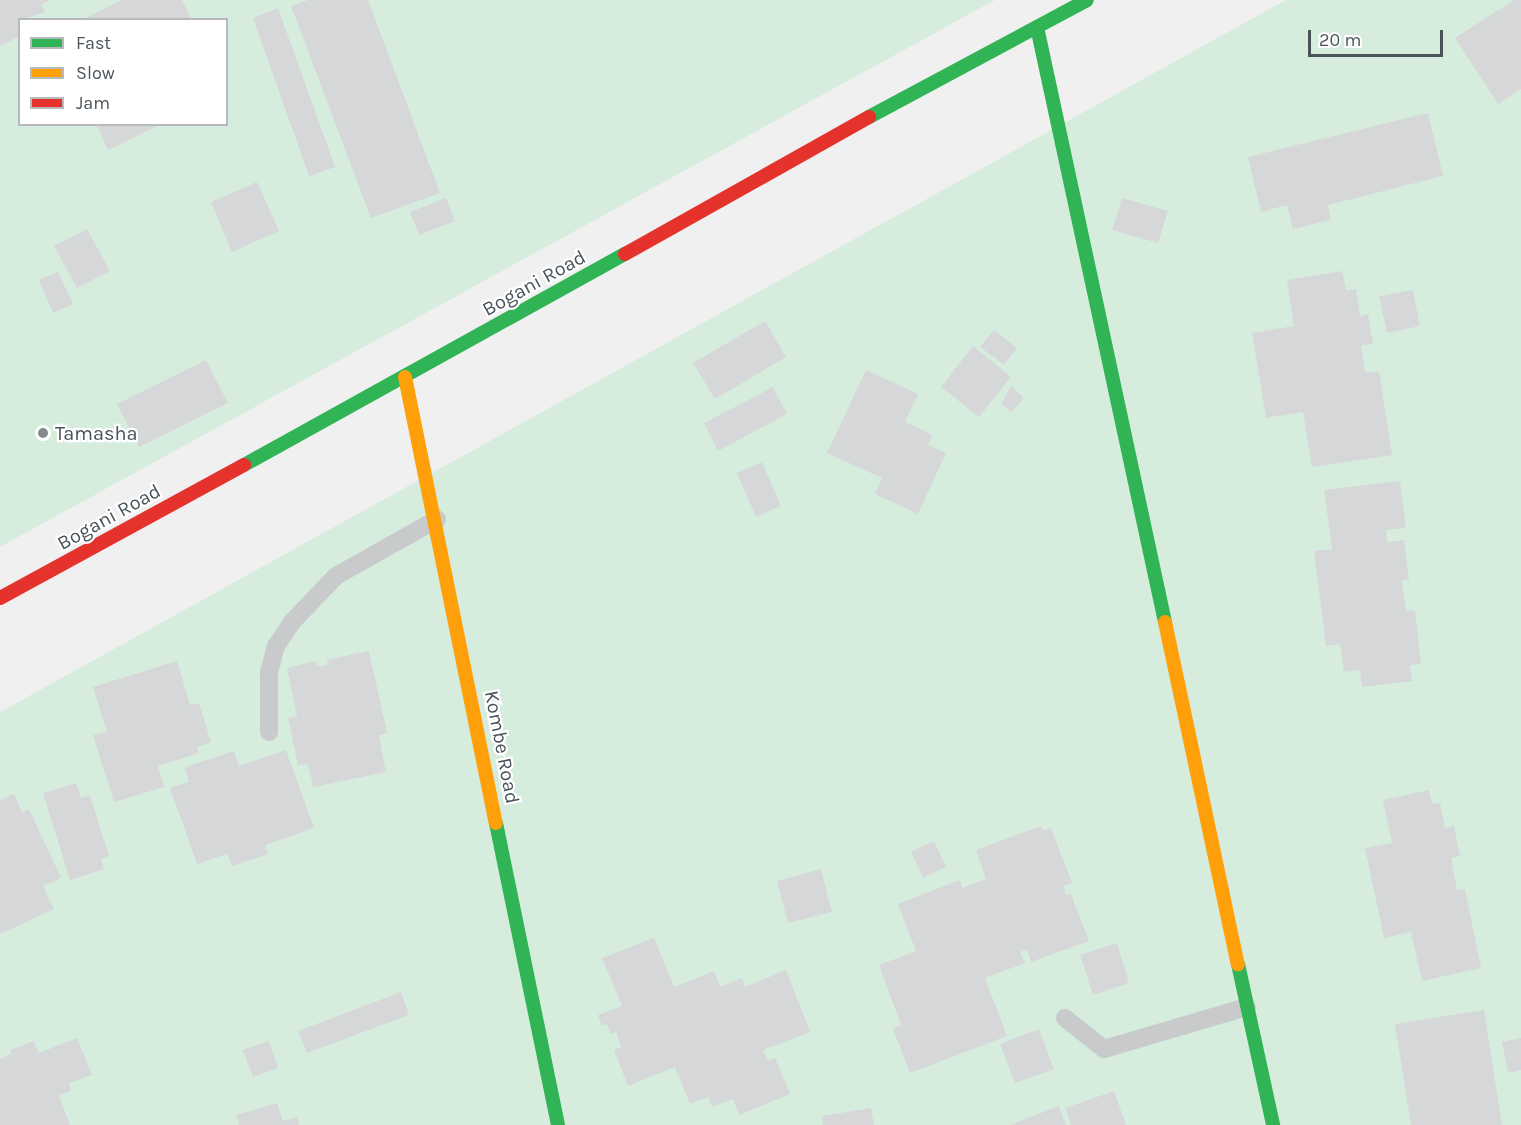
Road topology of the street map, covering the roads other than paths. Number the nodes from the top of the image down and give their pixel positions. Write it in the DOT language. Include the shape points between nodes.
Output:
graph roads {
  1 [pos="1087,0"];
  2 [pos="1037,27"];
  3 [pos="405,377"];
  4 [pos="437,519"];
  5 [pos="0,598"];
  6 [pos="269,732"];
  7 [pos="1247,1007"];
  8 [pos="1065,1018"];
  9 [pos="558,1125"];
  10 [pos="1273,1125"];
  1 -- 2 [label="street, Bogani Road"];
  2 -- 3 [label="street, Bogani Road" via="960,66"];
  2 -- 7 [label="street"];
  3 -- 4 [label="street, Kombe Road"];
  3 -- 5 [label="street, Bogani Road"];
  4 -- 6 [label="lane" via="336,576 292,622 276,646 269,672"];
  4 -- 9 [label="street, Kombe Road"];
  7 -- 8 [label="lane" via="1104,1048"];
  7 -- 10 [label="street"];
}
